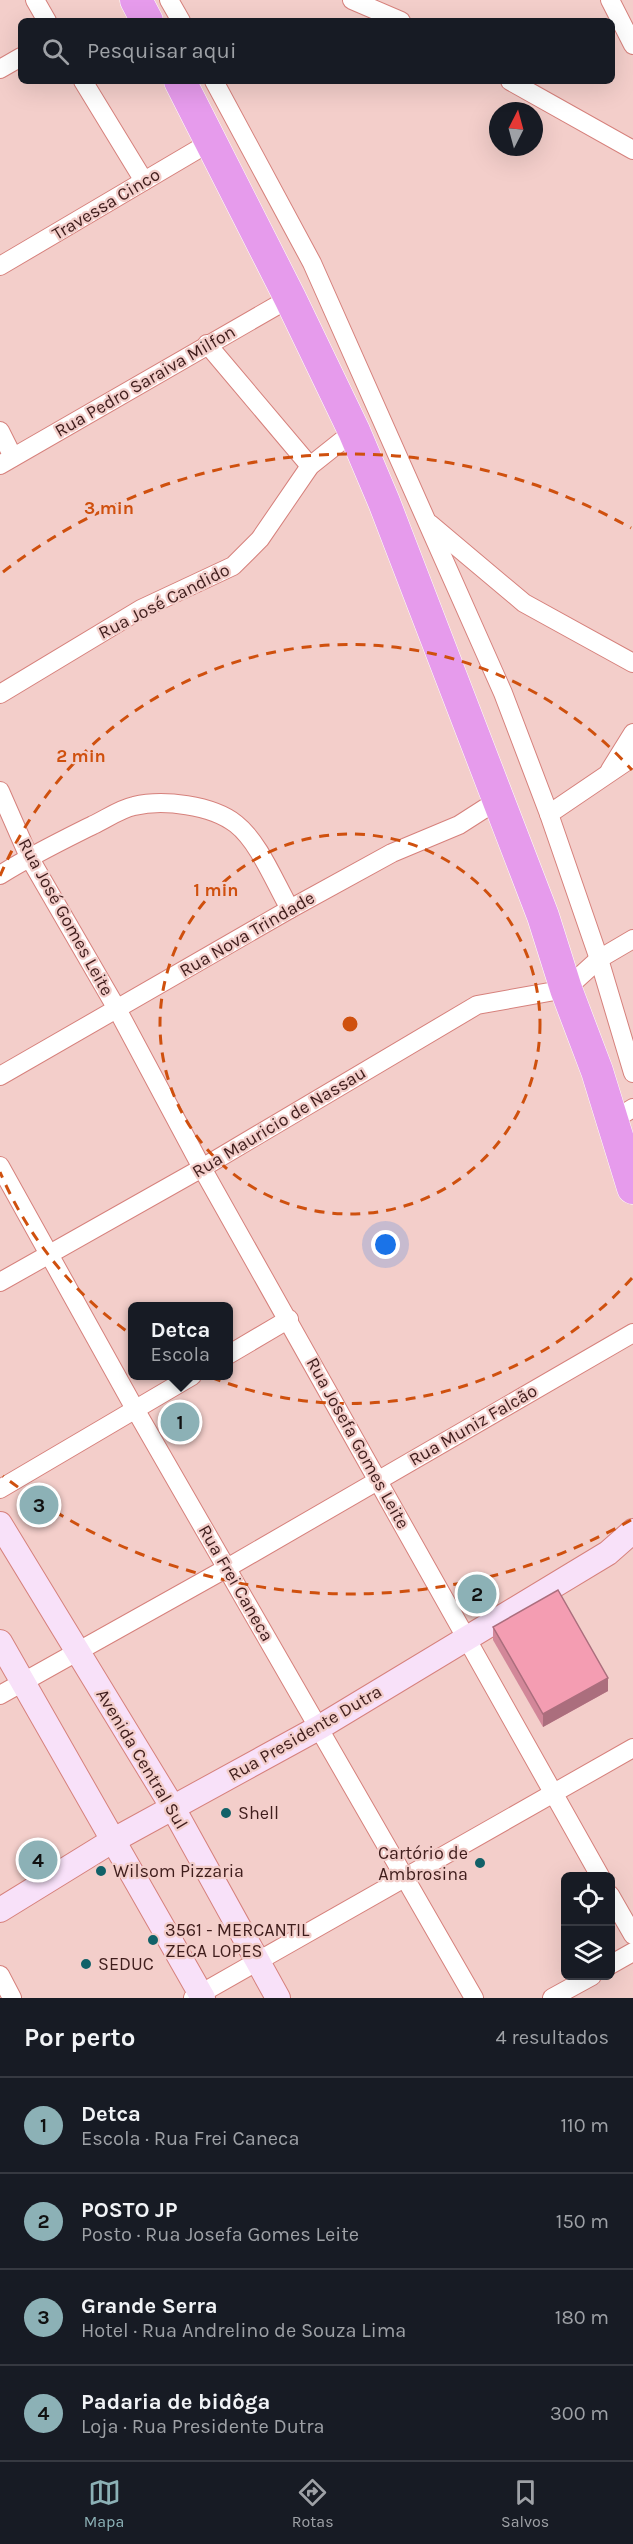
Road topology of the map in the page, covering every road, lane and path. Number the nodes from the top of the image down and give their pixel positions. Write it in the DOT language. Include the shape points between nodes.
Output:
graph roads {
  1 [pos="36,0"];
  2 [pos="136,0"];
  3 [pos="169,0"];
  4 [pos="352,0"];
  5 [pos="610,0"];
  6 [pos="45,18"];
  7 [pos="145,18"];
  8 [pos="179,18"];
  9 [pos="393,18"];
  10 [pos="633,45"];
  11 [pos="18,59"];
  12 [pos="0,69"];
  13 [pos="85,84"];
  14 [pos="182,84"];
  15 [pos="216,84"];
  16 [pos="515,84"];
  17 [pos="212,141"];
  18 [pos="633,150"];
  19 [pos="144,182"];
  20 [pos="0,266"];
  21 [pos="290,298"];
  22 [pos="207,344"];
  23 [pos="0,431"];
  24 [pos="354,431"];
  25 [pos="6,461"];
  26 [pos="310,466"];
  27 [pos="427,521"];
  28 [pos="633,663"];
  29 [pos="0,694"];
  30 [pos="633,733"];
  31 [pos="633,757"];
  32 [pos="607,775"];
  33 [pos="0,791"];
  34 [pos="498,800"];
  35 [pos="549,814"];
  36 [pos="29,857"];
  37 [pos="0,875"];
  38 [pos="290,909"];
  39 [pos="633,939"];
  40 [pos="599,958"];
  41 [pos="566,989"];
  42 [pos="117,1009"];
  43 [pos="633,1073"];
  44 [pos="0,1076"];
  45 [pos="623,1114"];
  46 [pos="0,1166"];
  47 [pos="202,1168"];
  48 [pos="633,1188"];
  49 [pos="50,1255"];
  50 [pos="0,1282"];
  51 [pos="289,1319"];
  52 [pos="633,1334"];
  53 [pos="233,1352"];
  54 [pos="185,1380"];
  55 [pos="135,1409"];
  56 [pos="378,1480"];
  57 [pos="0,1489"];
  58 [pos="0,1524"];
  59 [pos="633,1532"];
  60 [pos="633,1551"];
  61 [pos="608,1553"];
  62 [pos="227,1568"];
  63 [pos="467,1638"];
  64 [pos="0,1642"];
  65 [pos="77,1652"];
  66 [pos="22,1682"];
  67 [pos="0,1695"];
  68 [pos="320,1727"];
  69 [pos="633,1748"];
  70 [pos="553,1792"];
  71 [pos="173,1808"];
  72 [pos="112,1840"];
  73 [pos="598,1872"];
  74 [pos="406,1876"];
  75 [pos="615,1904"];
  76 [pos="0,1910"];
  77 [pos="633,1935"];
  78 [pos="633,1952"];
  79 [pos="257,1961"];
  80 [pos="615,1962"];
  81 [pos="0,1975"];
  82 [pos="585,1980"];
  83 [pos="199,1997"];
  84 [pos="12,1998"];
  85 [pos="278,1998"];
  86 [pos="474,1998"];
  87 [pos="552,1998"];
  1 -- 6 [label="street"];
  2 -- 7 [label="highway"];
  3 -- 8 [label="street"];
  4 -- 9 [label="street"];
  5 -- 10 [label="street"];
  11 -- 12 [label="street"];
  13 -- 19 [label="street"];
  14 -- 17 [label="highway"];
  15 -- 27 [label="street" via="312,263"];
  16 -- 18 [label="street"];
  17 -- 19 [label="street, Travessa Cinco"];
  17 -- 21 [label="highway"];
  19 -- 20 [label="street, Travessa Cinco"];
  21 -- 22 [label="street, Rua Pedro Saraiva Milfon"];
  21 -- 24 [label="highway"];
  22 -- 25 [label="street, Rua Pedro Saraiva Milfon"];
  22 -- 26 [label="street"];
  23 -- 25 [label="street"];
  24 -- 26 [label="street, Rua José Candido"];
  24 -- 34 [label="highway"];
  26 -- 29 [label="street, Rua José Candido" via="260,538 233,566 141,609"];
  27 -- 28 [label="street" via="524,603"];
  27 -- 35 [label="street" via="503,693"];
  30 -- 32 [label="street"];
  31 -- 32 [label="street"];
  32 -- 35 [label="street"];
  33 -- 36 [label="street, Rua José Gomes Leite"];
  34 -- 38 [label="street, Rua Nova Trindade" via="459,825 392,853"];
  34 -- 41 [label="highway" via="543,916"];
  35 -- 40 [label="street"];
  36 -- 37 [label="street"];
  36 -- 38 [label="street" via="131,806 154,802 181,805 216,813 236,824 252,841"];
  36 -- 42 [label="street, Rua José Gomes Leite"];
  38 -- 42 [label="street, Rua Nova Trindade"];
  39 -- 40 [label="street"];
  40 -- 41 [label="street"];
  40 -- 43 [label="street"];
  41 -- 45 [label="highway"];
  41 -- 47 [label="street, Rua Mauricio de Nassau" via="477,1005"];
  42 -- 44 [label="street, Rua Nova Trindade"];
  42 -- 47 [label="street, Rua Josefa Gomes Leite"];
  45 -- 48 [label="highway"];
  46 -- 49 [label="street, Rua Frei Caneca"];
  47 -- 49 [label="street, Rua Mauricio de Nassau"];
  47 -- 51 [label="street, Rua Josefa Gomes Leite"];
  49 -- 50 [label="street, Rua Mauricio de Nassau"];
  49 -- 55 [label="street, Rua Frei Caneca"];
  51 -- 53 [label="street"];
  51 -- 56 [label="street, Rua Josefa Gomes Leite"];
  52 -- 56 [label="street, Rua Muniz Falcão"];
  54 -- 55 [label="street"];
  55 -- 57 [label="street"];
  55 -- 62 [label="street, Rua Frei Caneca"];
  56 -- 62 [label="street, Rua Muniz Falcão"];
  56 -- 63 [label="street, Rua Josefa Gomes Leite"];
  58 -- 65 [label="main road, Avenida Central Sul"];
  59 -- 61 [label="main road, Rua Presidente Dutra"];
  60 -- 61 [label="main road"];
  61 -- 63 [label="main road, Rua Presidente Dutra"];
  62 -- 65 [label="street, Rua Muniz Falcão"];
  62 -- 68 [label="street, Rua Frei Caneca"];
  63 -- 68 [label="main road, Rua Presidente Dutra"];
  63 -- 70 [label="street, Rua Josefa Gomes Leite"];
  64 -- 66 [label="main road"];
  65 -- 66 [label="street, Rua Muniz Falcão"];
  65 -- 71 [label="main road, Avenida Central Sul"];
  66 -- 67 [label="street, Rua Muniz Falcão"];
  66 -- 72 [label="main road"];
  68 -- 71 [label="main road, Rua Presidente Dutra"];
  68 -- 74 [label="street, Rua Frei Caneca"];
  69 -- 70 [label="street"];
  70 -- 73 [label="street, Rua Josefa Gomes Leite"];
  70 -- 74 [label="street"];
  71 -- 72 [label="main road, Rua Presidente Dutra"];
  71 -- 79 [label="main road, Avenida Central Sul"];
  72 -- 76 [label="main road, Rua Presidente Dutra"];
  72 -- 83 [label="main road"];
  74 -- 79 [label="street"];
  74 -- 86 [label="street, Rua Frei Caneca"];
  75 -- 77 [label="street"];
  78 -- 80 [label="street"];
  79 -- 83 [label="street"];
  79 -- 85 [label="main road, Avenida Central Sul"];
  81 -- 84 [label="street"];
  82 -- 87 [label="street"];
}
